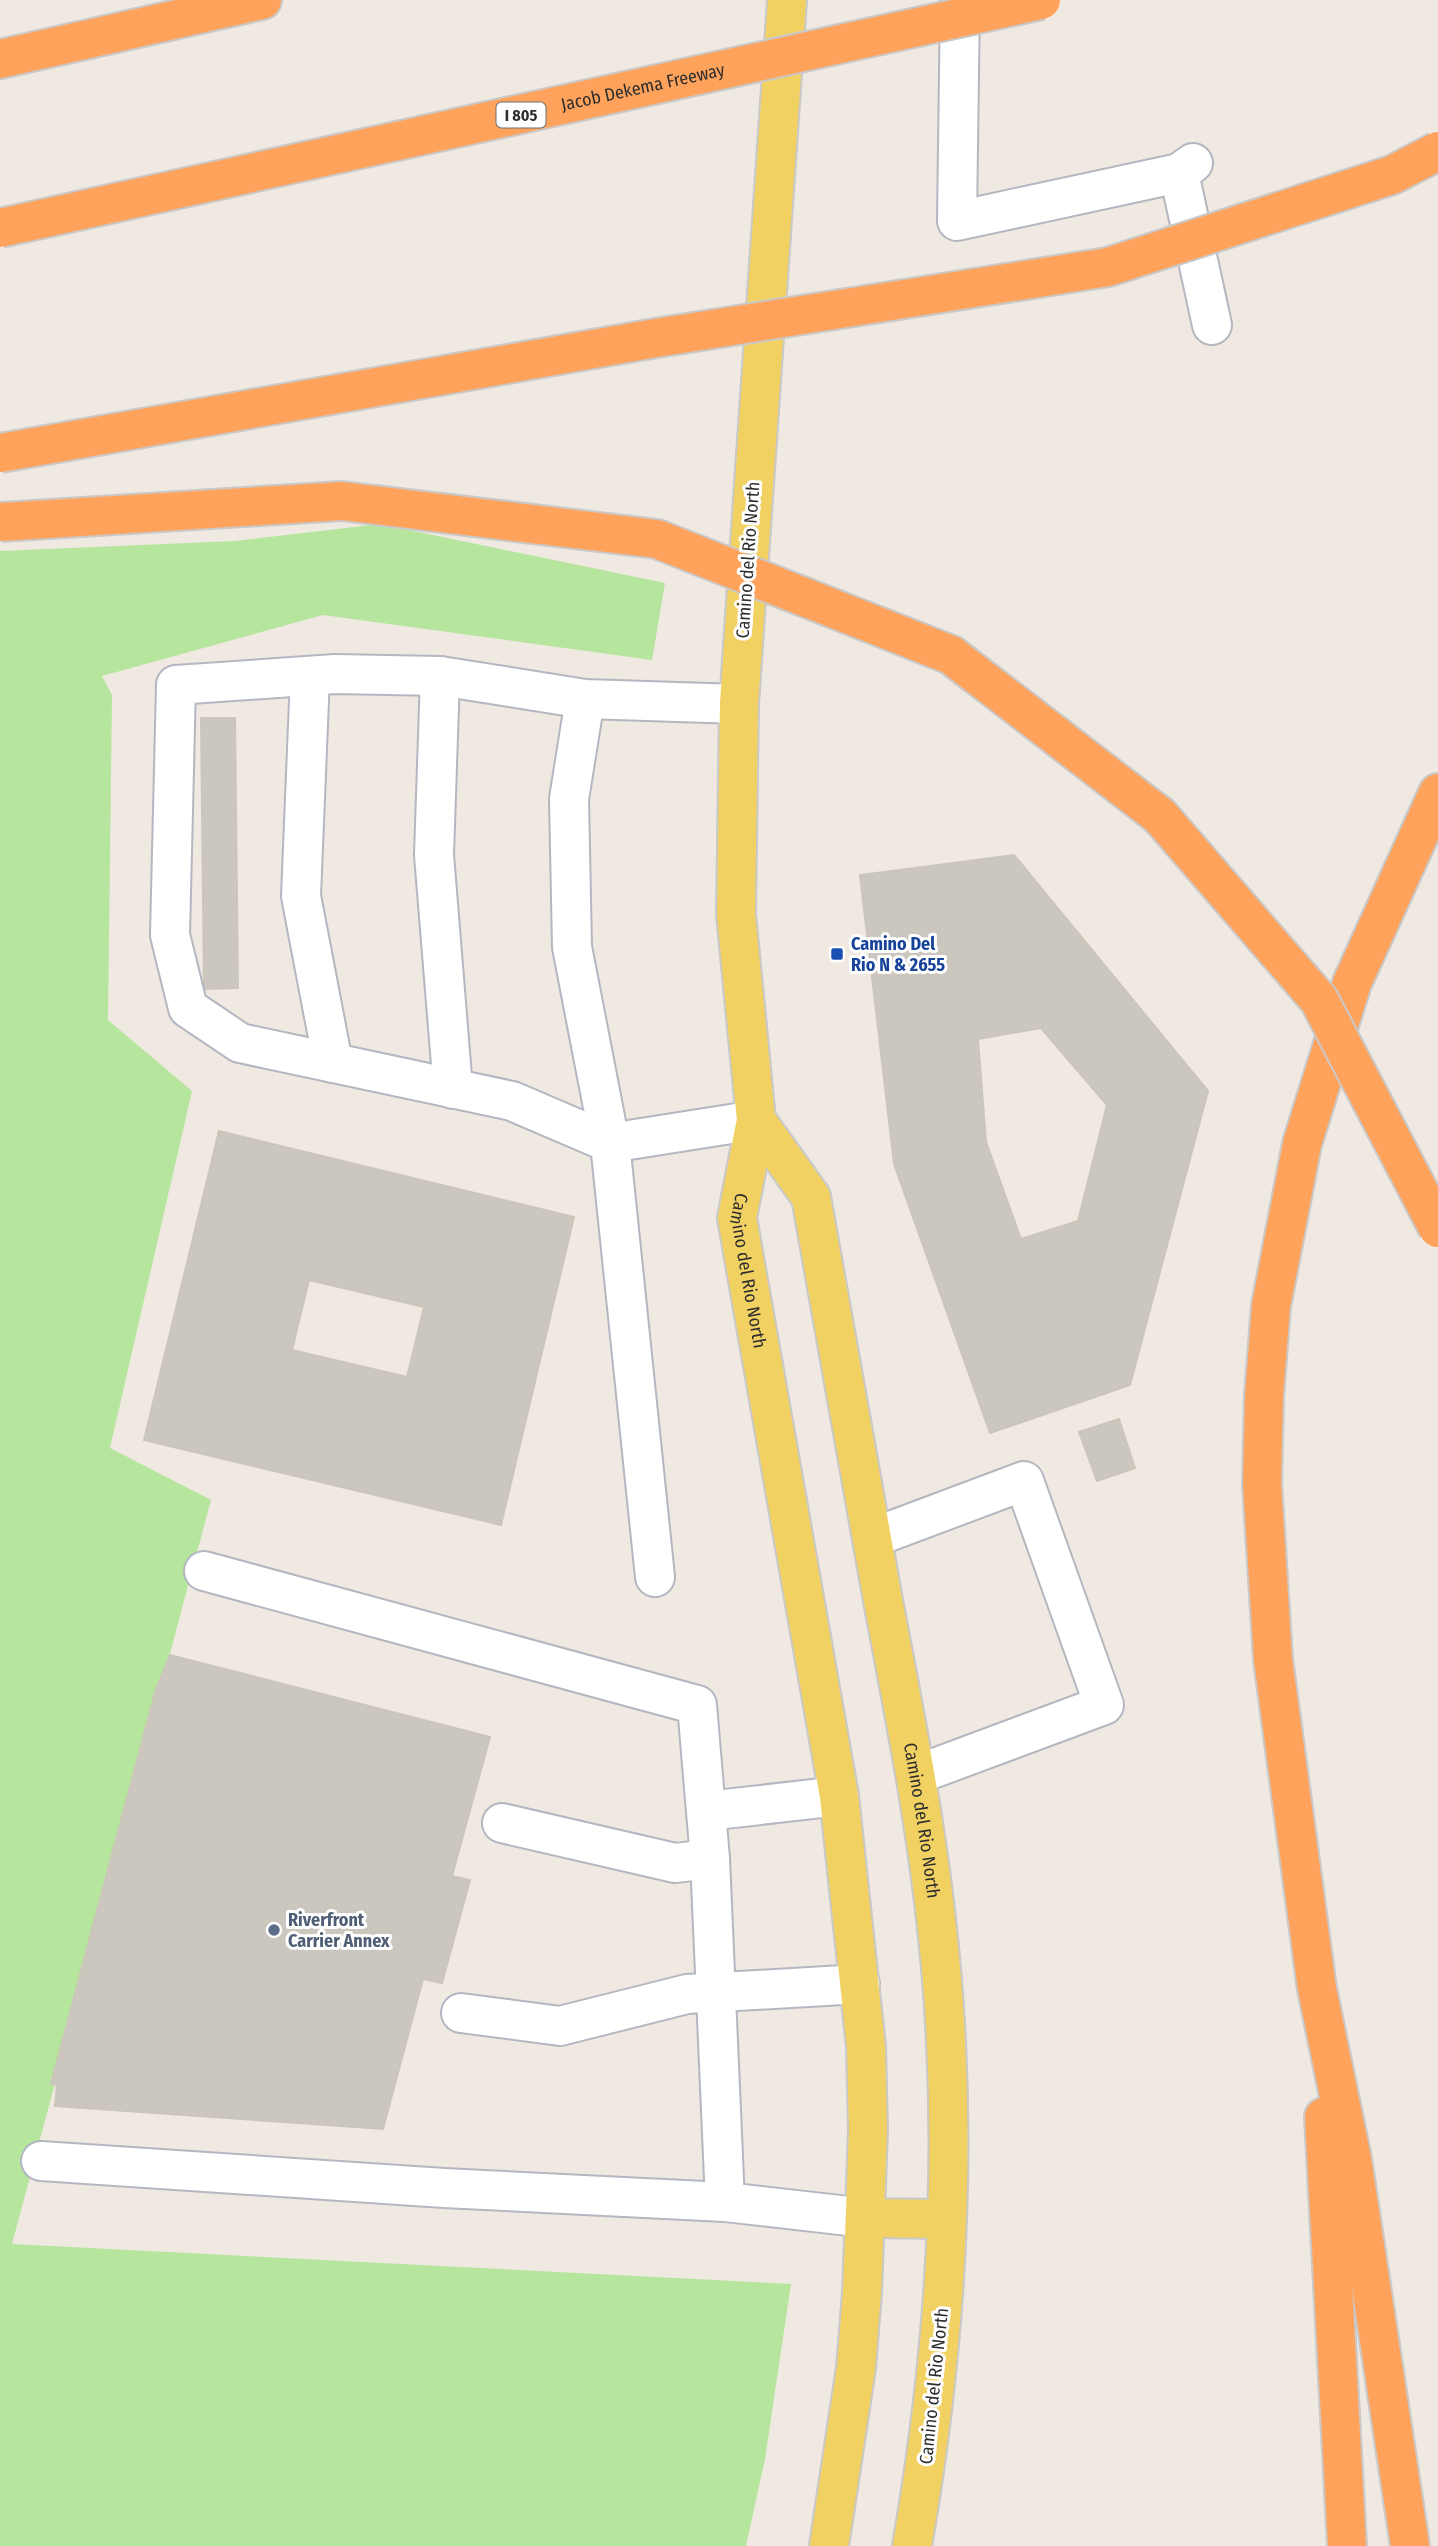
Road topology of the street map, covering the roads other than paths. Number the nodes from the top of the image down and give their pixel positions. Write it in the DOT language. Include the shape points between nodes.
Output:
graph roads {
  1 [pos="262,0"];
  2 [pos="787,0"];
  3 [pos="960,0"];
  4 [pos="1041,0"];
  5 [pos="0,59"];
  6 [pos="1438,151"];
  7 [pos="0,228"];
  8 [pos="1212,325"];
  9 [pos="0,453"];
  10 [pos="0,522"];
  11 [pos="310,676"];
  12 [pos="440,676"];
  13 [pos="585,699"];
  14 [pos="739,704"];
  15 [pos="1438,793"];
  16 [pos="333,1063"];
  17 [pos="453,1089"];
  18 [pos="756,1120"];
  19 [pos="610,1143"];
  20 [pos="1438,1228"];
  21 [pos="872,1538"];
  22 [pos="204,1571"];
  23 [pos="655,1577"];
  24 [pos="916,1775"];
  25 [pos="839,1796"];
  26 [pos="707,1811"];
  27 [pos="502,1823"];
  28 [pos="710,1859"];
  29 [pos="860,1984"];
  30 [pos="1317,1989"];
  31 [pos="717,1992"];
  32 [pos="461,2013"];
  33 [pos="41,2161"];
  34 [pos="725,2202"];
  35 [pos="866,2218"];
  36 [pos="947,2219"];
  37 [pos="829,2546"];
  38 [pos="912,2546"];
  39 [pos="1347,2546"];
  40 [pos="1410,2546"];
  1 -- 5 [label="highway"];
  2 -- 14 [label="main road, Camino del Rio North"];
  3 -- 8 [label="lane" via="957,221 1186,168"];
  4 -- 7 [label="highway, Jacob Dekema Freeway / I 805, bridge"];
  6 -- 9 [label="highway, bridge" via="1392,175 1108,267 656,338"];
  10 -- 20 [label="highway, bridge" via="342,501 657,539 951,655 1160,816 1319,1000"];
  11 -- 12 [label="lane"];
  11 -- 16 [label="lane" via="301,896"];
  11 -- 16 [label="lane" via="176,685 170,935 188,1008 240,1043"];
  12 -- 13 [label="lane"];
  12 -- 17 [label="lane" via="434,855"];
  13 -- 14 [label="lane"];
  13 -- 19 [label="lane" via="569,799 572,947"];
  14 -- 18 [label="main road, Camino del Rio North" via="736,914"];
  15 -- 30 [label="highway" via="1352,983 1323,1069 1302,1144 1272,1306 1264,1409 1264,1561"];
  16 -- 17 [label="lane"];
  17 -- 19 [label="lane" via="512,1101"];
  18 -- 19 [label="lane"];
  18 -- 21 [label="main road, Camino del Rio North" via="811,1197"];
  18 -- 25 [label="main road, Camino del Rio North" via="737,1219"];
  19 -- 23 [label="lane"];
  21 -- 24 [label="main road, Camino del Rio North"];
  21 -- 24 [label="lane" via="1024,1481 1104,1705"];
  22 -- 26 [label="lane" via="697,1705"];
  24 -- 36 [label="main road, Camino del Rio North" via="944,2014"];
  25 -- 26 [label="lane"];
  25 -- 29 [label="main road, Camino del Rio North"];
  26 -- 28 [label="lane"];
  27 -- 28 [label="lane" via="675,1863"];
  28 -- 31 [label="lane"];
  29 -- 31 [label="lane"];
  29 -- 35 [label="main road, Camino del Rio North" via="866,2061"];
  30 -- 39 [label="highway"];
  30 -- 40 [label="highway" via="1352,2159"];
  31 -- 32 [label="lane" via="687,1994 560,2026"];
  31 -- 34 [label="lane"];
  33 -- 34 [label="lane"];
  34 -- 35 [label="lane"];
  35 -- 36 [label="main road"];
  35 -- 37 [label="main road, Camino del Rio North" via="856,2368"];
  36 -- 38 [label="main road, Camino del Rio North" via="937,2375"];
}
